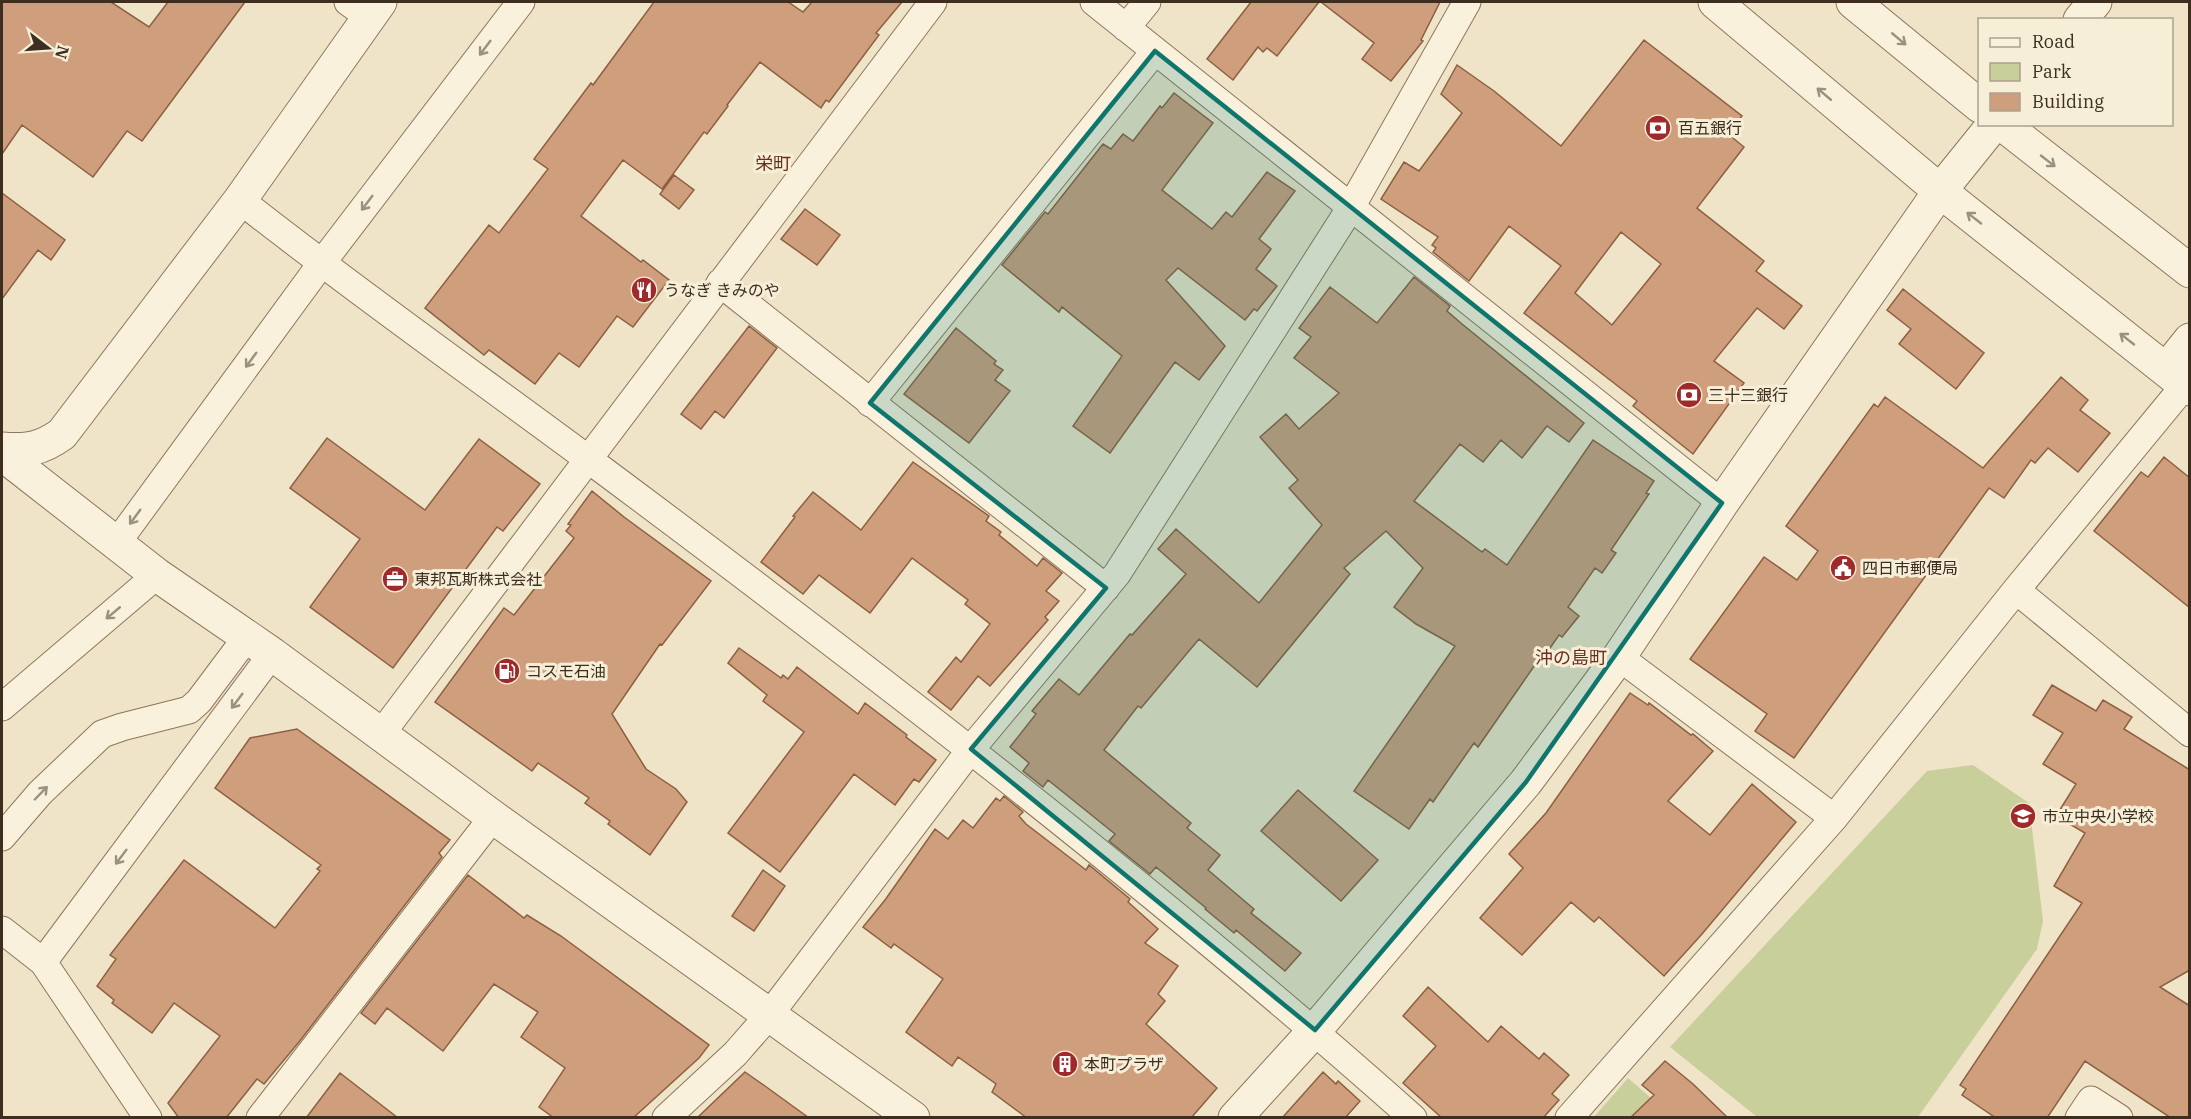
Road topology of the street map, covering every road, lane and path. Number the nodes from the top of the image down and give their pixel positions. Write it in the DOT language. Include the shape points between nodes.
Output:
graph roads {
  1 [pos="521,2"];
  2 [pos="933,2"];
  3 [pos="1094,2"];
  4 [pos="1147,2"];
  5 [pos="1467,2"];
  6 [pos="1715,2"];
  7 [pos="1853,2"];
  8 [pos="2095,2"];
  9 [pos="366,7"];
  10 [pos="2082,18"];
  11 [pos="1126,27"];
  12 [pos="1155,51"];
  13 [pos="1978,104"];
  14 [pos="1992,126"];
  15 [pos="2005,126"];
  16 [pos="1940,191"];
  17 [pos="240,200"];
  18 [pos="1351,207"];
  19 [pos="321,264"];
  20 [pos="2190,271"];
  21 [pos="720,283"];
  22 [pos="2190,340"];
  23 [pos="2180,381"];
  24 [pos="870,403"];
  25 [pos="2,449"];
  26 [pos="2,454"];
  27 [pos="589,459"];
  28 [pos="1722,503"];
  29 [pos="116,544"];
  30 [pos="158,575"];
  31 [pos="1106,588"];
  32 [pos="2016,590"];
  33 [pos="260,646"];
  34 [pos="1618,657"];
  35 [pos="2,707"];
  36 [pos="2190,733"];
  37 [pos="381,734"];
  38 [pos="971,749"];
  39 [pos="493,817"];
  40 [pos="1834,818"];
  41 [pos="2,837"];
  42 [pos="2,930"];
  43 [pos="43,962"];
  44 [pos="770,1014"];
  45 [pos="1315,1030"];
  46 [pos="148,1118"];
  47 [pos="260,1118"];
  48 [pos="666,1118"];
  49 [pos="913,1118"];
  50 [pos="1235,1118"];
  51 [pos="1413,1118"];
  52 [pos="1569,1118"];
  53 [pos="2079,1118"];
  54 [pos="2119,1118"];
  1 -- 19 [label="street, one-way"];
  2 -- 21 [label="street"];
  3 -- 11 [label="street"];
  4 -- 11 [label="street"];
  5 -- 18 [label="street"];
  16 -- 6 [label="street, one-way"];
  7 -- 13 [label="street, one-way"];
  8 -- 10 [label="street"];
  9 -- 17 [label="street"];
  11 -- 12 [label="street"];
  12 -- 18 [label="street"];
  12 -- 24 [label="street"];
  14 -- 16 [label="street"];
  15 -- 20 [label="street, one-way"];
  23 -- 16 [label="street, one-way"];
  16 -- 28 [label="street"];
  17 -- 19 [label="street"];
  17 -- 25 [label="street" via="62,434 47,445 25,451"];
  18 -- 28 [label="street"];
  18 -- 31 [label="street"];
  19 -- 27 [label="street"];
  19 -- 29 [label="street, one-way"];
  21 -- 24 [label="street"];
  21 -- 27 [label="street"];
  22 -- 23 [label="street"];
  23 -- 32 [label="street"];
  24 -- 31 [label="street"];
  26 -- 29 [label="street"];
  27 -- 37 [label="street"];
  27 -- 38 [label="street"];
  28 -- 34 [label="street"];
  29 -- 30 [label="street"];
  30 -- 33 [label="street"];
  30 -- 35 [label="street, one-way"];
  31 -- 38 [label="street"];
  32 -- 36 [label="street"];
  32 -- 40 [label="street"];
  33 -- 37 [label="street"];
  41 -- 33 [label="street, one-way" via="40,793 102,734 189,710"];
  33 -- 43 [label="street, one-way"];
  34 -- 40 [label="street"];
  34 -- 45 [label="street" via="1526,782"];
  37 -- 39 [label="street"];
  38 -- 44 [label="street"];
  38 -- 45 [label="street"];
  39 -- 44 [label="street"];
  39 -- 47 [label="street"];
  40 -- 52 [label="street"];
  42 -- 43 [label="street"];
  43 -- 46 [label="street"];
  44 -- 48 [label="street" via="735,1054"];
  44 -- 49 [label="street"];
  45 -- 50 [label="street"];
  45 -- 51 [label="street"];
  53 -- 54 [label="street" via="2091,1100"];
}
